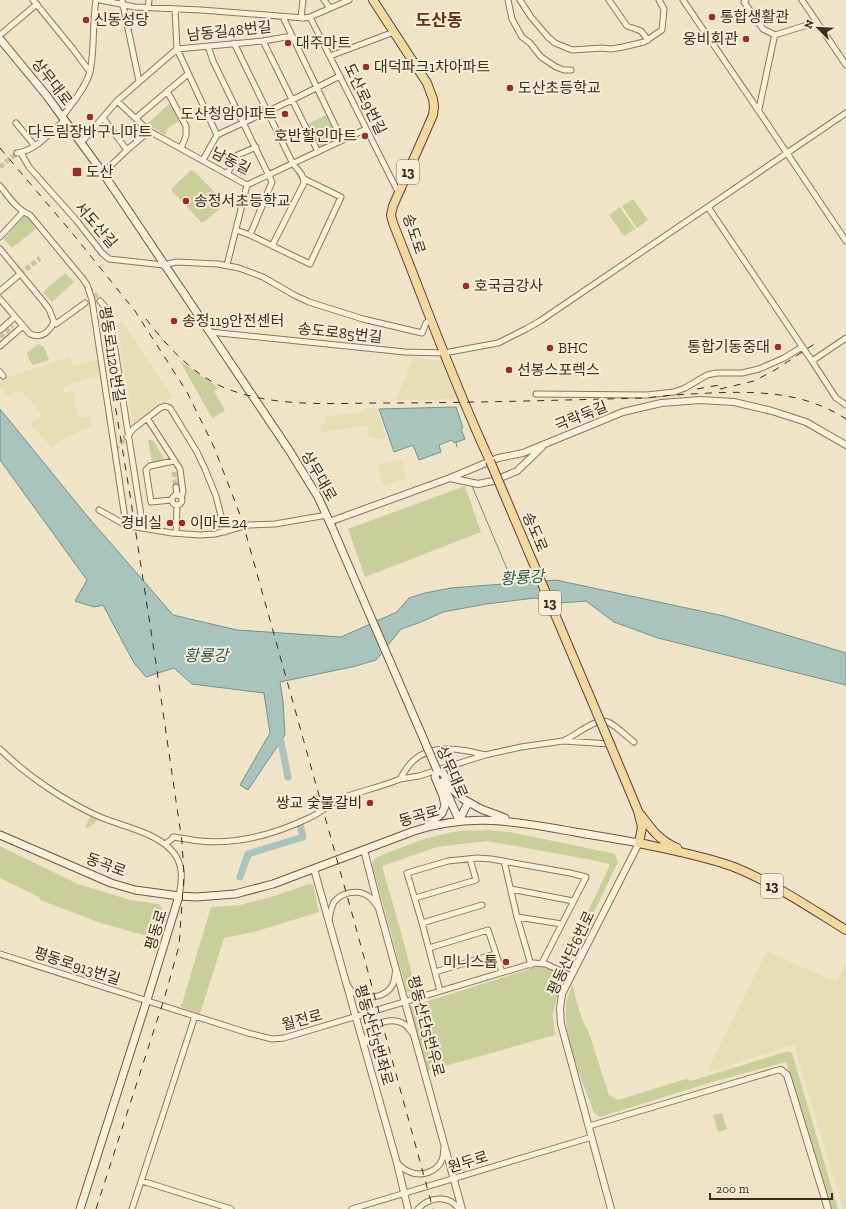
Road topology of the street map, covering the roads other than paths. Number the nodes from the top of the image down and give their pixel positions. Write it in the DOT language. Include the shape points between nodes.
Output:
graph roads {
  1 [pos="96,0"];
  2 [pos="100,0"];
  3 [pos="149,0"];
  4 [pos="303,0"];
  5 [pos="324,0"];
  6 [pos="349,0"];
  7 [pos="373,0"];
  8 [pos="508,0"];
  9 [pos="520,0"];
  10 [pos="609,0"];
  11 [pos="659,0"];
  12 [pos="683,0"];
  13 [pos="746,0"];
  14 [pos="802,0"];
  15 [pos="35,2"];
  16 [pos="122,3"];
  17 [pos="148,8"];
  18 [pos="330,8"];
  19 [pos="175,9"];
  20 [pos="282,17"];
  21 [pos="310,17"];
  22 [pos="301,18"];
  23 [pos="817,22"];
  24 [pos="394,32"];
  25 [pos="0,35"];
  26 [pos="775,35"];
  27 [pos="292,36"];
  28 [pos="0,39"];
  29 [pos="648,40"];
  30 [pos="263,41"];
  31 [pos="234,43"];
  32 [pos="208,46"];
  33 [pos="177,49"];
  34 [pos="330,56"];
  35 [pos="846,65"];
  36 [pos="572,70"];
  37 [pos="90,72"];
  38 [pos="188,74"];
  39 [pos="340,76"];
  40 [pos="139,81"];
  41 [pos="317,87"];
  42 [pos="167,91"];
  43 [pos="292,100"];
  44 [pos="117,102"];
  45 [pos="758,110"];
  46 [pos="267,112"];
  47 [pos="846,113"];
  48 [pos="103,118"];
  49 [pos="136,118"];
  50 [pos="63,119"];
  51 [pos="16,123"];
  52 [pos="244,123"];
  53 [pos="366,128"];
  54 [pos="149,131"];
  55 [pos="217,134"];
  56 [pos="342,140"];
  57 [pos="81,143"];
  58 [pos="36,146"];
  59 [pos="181,148"];
  60 [pos="256,148"];
  61 [pos="127,150"];
  62 [pos="318,152"];
  63 [pos="787,154"];
  64 [pos="203,160"];
  65 [pos="293,164"];
  66 [pos="103,173"];
  67 [pos="227,174"];
  68 [pos="269,175"];
  69 [pos="304,179"];
  70 [pos="247,185"];
  71 [pos="0,186"];
  72 [pos="398,192"];
  73 [pos="708,207"];
  74 [pos="23,212"];
  75 [pos="236,230"];
  76 [pos="250,235"];
  77 [pos="0,237"];
  78 [pos="846,241"];
  79 [pos="272,246"];
  80 [pos="0,249"];
  81 [pos="164,265"];
  82 [pos="227,265"];
  83 [pos="20,274"];
  84 [pos="0,291"];
  85 [pos="0,299"];
  86 [pos="100,301"];
  87 [pos="85,303"];
  88 [pos="15,317"];
  89 [pos="431,320"];
  90 [pos="54,322"];
  91 [pos="23,326"];
  92 [pos="0,330"];
  93 [pos="210,332"];
  94 [pos="846,338"];
  95 [pos="0,346"];
  96 [pos="802,347"];
  97 [pos="444,353"];
  98 [pos="812,361"];
  99 [pos="536,394"];
  100 [pos="846,405"];
  101 [pos="147,418"];
  102 [pos="128,436"];
  103 [pos="544,445"];
  104 [pos="846,445"];
  105 [pos="174,460"];
  106 [pos="490,461"];
  107 [pos="450,478"];
  108 [pos="176,487"];
  109 [pos="179,496"];
  110 [pos="172,500"];
  111 [pos="177,505"];
  112 [pos="99,510"];
  113 [pos="329,521"];
  114 [pos="126,525"];
  115 [pos="143,528"];
  116 [pos="226,532"];
  117 [pos="176,533"];
  118 [pos="563,741"];
  119 [pos="634,742"];
  120 [pos="610,744"];
  121 [pos="0,749"];
  122 [pos="485,755"];
  123 [pos="437,770"];
  124 [pos="400,779"];
  125 [pos="468,803"];
  126 [pos="638,811"];
  127 [pos="459,820"];
  128 [pos="514,822"];
  129 [pos="427,826"];
  130 [pos="0,835"];
  131 [pos="639,843"];
  132 [pos="165,844"];
  133 [pos="364,850"];
  134 [pos="691,854"];
  135 [pos="470,859"];
  136 [pos="504,861"];
  137 [pos="314,869"];
  138 [pos="511,889"];
  139 [pos="179,896"];
  140 [pos="415,898"];
  141 [pos="573,901"];
  142 [pos="482,905"];
  143 [pos="379,908"];
  144 [pos="517,917"];
  145 [pos="329,922"];
  146 [pos="422,924"];
  147 [pos="562,924"];
  148 [pos="846,930"];
  149 [pos="429,948"];
  150 [pos="0,954"];
  151 [pos="495,954"];
  152 [pos="542,963"];
  153 [pos="531,965"];
  154 [pos="396,968"];
  155 [pos="435,972"];
  156 [pos="502,972"];
  157 [pos="571,976"];
  158 [pos="346,984"];
  159 [pos="440,991"];
  160 [pos="147,1000"];
  161 [pos="406,1002"];
  162 [pos="195,1016"];
  163 [pos="356,1017"];
  164 [pos="414,1034"];
  165 [pos="364,1048"];
  166 [pos="782,1070"];
  167 [pos="589,1126"];
  168 [pos="592,1137"];
  169 [pos="445,1145"];
  170 [pos="397,1163"];
  171 [pos="454,1178"];
  172 [pos="142,1180"];
  173 [pos="404,1194"];
  174 [pos="215,1207"];
  175 [pos="80,1209"];
  176 [pos="132,1209"];
  177 [pos="231,1209"];
  178 [pos="352,1209"];
  179 [pos="408,1209"];
  180 [pos="418,1209"];
  181 [pos="459,1209"];
  182 [pos="462,1209"];
  183 [pos="611,1209"];
  184 [pos="828,1209"];
  1 -- 37 [label="street"];
  2 -- 16 [label="street"];
  3 -- 17 [label="street"];
  4 -- 22 [label="street"];
  5 -- 18 [label="street"];
  6 -- 18 [label="street"];
  7 -- 24 [label="main road, 송도로 / 13"];
  8 -- 36 [label="street" via="512,19 522,37 530,42 541,57 560,69"];
  9 -- 29 [label="street" via="548,36 556,43 572,50 611,49"];
  10 -- 29 [label="street" via="627,26 641,31"];
  11 -- 29 [label="street" via="664,9 662,30"];
  12 -- 45 [label="street"];
  13 -- 26 [label="street" via="744,2 763,29"];
  14 -- 23 [label="street"];
  15 -- 25 [label="street"];
  15 -- 37 [label="street"];
  16 -- 17 [label="street"];
  16 -- 40 [label="street"];
  17 -- 19 [label="street"];
  18 -- 21 [label="street"];
  19 -- 20 [label="street"];
  19 -- 33 [label="street"];
  20 -- 22 [label="street"];
  20 -- 27 [label="street"];
  21 -- 22 [label="street"];
  21 -- 34 [label="street, 도산로9번길"];
  23 -- 26 [label="street"];
  23 -- 35 [label="street"];
  24 -- 34 [label="street"];
  24 -- 72 [label="main road, 송도로 / 13" via="427,83 434,107 433,116"];
  26 -- 45 [label="street"];
  27 -- 30 [label="street, 남동길48번길"];
  27 -- 41 [label="street"];
  28 -- 50 [label="main road, 상무대로"];
  30 -- 31 [label="street, 남동길48번길"];
  30 -- 43 [label="street"];
  31 -- 32 [label="street, 남동길48번길"];
  31 -- 46 [label="street"];
  32 -- 33 [label="street, 남동길48번길"];
  32 -- 52 [label="street, 남동길"];
  33 -- 38 [label="street"];
  33 -- 40 [label="street, 남동길48번길"];
  34 -- 39 [label="street, 도산로9번길"];
  37 -- 50 [label="street"];
  38 -- 42 [label="street"];
  38 -- 55 [label="street"];
  39 -- 41 [label="street"];
  39 -- 53 [label="street, 도산로9번길"];
  40 -- 44 [label="street, 남동길48번길"];
  41 -- 43 [label="street"];
  41 -- 56 [label="street"];
  42 -- 49 [label="street"];
  42 -- 59 [label="street" via="186,126 186,136"];
  43 -- 46 [label="street"];
  43 -- 62 [label="street"];
  44 -- 48 [label="street, 남동길48번길"];
  44 -- 49 [label="street, 남동길"];
  45 -- 63 [label="street"];
  46 -- 52 [label="street"];
  46 -- 65 [label="street"];
  47 -- 63 [label="street"];
  48 -- 57 [label="street"];
  48 -- 61 [label="street"];
  49 -- 54 [label="street, 남동길"];
  50 -- 57 [label="main road, 상무대로"];
  50 -- 58 [label="street"];
  51 -- 58 [label="street"];
  52 -- 55 [label="street"];
  52 -- 60 [label="street, 남동길"];
  53 -- 56 [label="street, 남동길"];
  53 -- 72 [label="street, 도산로9번길"];
  54 -- 59 [label="street, 남동길"];
  54 -- 61 [label="street"];
  55 -- 64 [label="street"];
  56 -- 62 [label="street, 남동길"];
  57 -- 66 [label="main road, 상무대로"];
  58 -- 81 [label="street, 서도산길" via="19,153 106,258"];
  59 -- 64 [label="street, 남동길"];
  60 -- 67 [label="street" via="238,156"];
  60 -- 68 [label="street, 남동길"];
  61 -- 66 [label="street"];
  62 -- 65 [label="street, 남동길"];
  63 -- 73 [label="street"];
  63 -- 78 [label="street"];
  64 -- 67 [label="street, 남동길"];
  65 -- 68 [label="street, 남동길"];
  65 -- 69 [label="street"];
  66 -- 81 [label="main road, 상무대로"];
  67 -- 70 [label="street, 남동길"];
  68 -- 70 [label="street, 남동길"];
  68 -- 76 [label="street" via="272,182"];
  69 -- 79 [label="street"];
  69 -- 79 [label="street" via="341,197 334,214 310,264"];
  70 -- 75 [label="street"];
  71 -- 74 [label="street, 평동로1120번길"];
  72 -- 89 [label="main road, 송도로 / 13" via="392,206 392,224"];
  73 -- 96 [label="street"];
  73 -- 97 [label="street" via="540,321 498,343"];
  74 -- 77 [label="street"];
  74 -- 114 [label="street, 평동로1120번길" via="30,215 88,286"];
  75 -- 76 [label="street"];
  75 -- 82 [label="street"];
  76 -- 79 [label="street"];
  80 -- 83 [label="street"];
  81 -- 82 [label="street, 서도산길" via="176,262"];
  81 -- 93 [label="main road, 상무대로"];
  82 -- 89 [label="street, 서도산길" via="263,277 309,302 363,319 422,333 426,323"];
  83 -- 84 [label="street"];
  83 -- 90 [label="street" via="49,309"];
  85 -- 88 [label="street"];
  86 -- 102 [label="street" via="109,311"];
  87 -- 90 [label="street" via="56,324"];
  88 -- 91 [label="street"];
  88 -- 92 [label="street"];
  89 -- 97 [label="main road, 송도로 / 13"];
  90 -- 91 [label="street" via="42,336 30,334"];
  91 -- 95 [label="street"];
  93 -- 97 [label="street, 송도로85번길" via="405,352"];
  93 -- 113 [label="main road, 상무대로" via="289,450 318,497"];
  94 -- 98 [label="street"];
  96 -- 98 [label="street"];
  96 -- 99 [label="street" via="760,369 742,374 707,375 674,392 647,395"];
  97 -- 106 [label="main road, 송도로 / 13"];
  98 -- 100 [label="street" via="836,398"];
  101 -- 102 [label="street"];
  101 -- 105 [label="street"];
  101 -- 116 [label="street" via="163,407 172,410 206,469"];
  102 -- 115 [label="street"];
  103 -- 104 [label="street, 극락둑길" via="623,412 661,403 700,400 734,402 772,411 806,422"];
  103 -- 106 [label="street, 극락둑길"];
  103 -- 107 [label="street" via="511,475 478,484"];
  105 -- 109 [label="street" via="180,469 184,492"];
  105 -- 110 [label="street" via="150,466 146,470 151,502"];
  106 -- 107 [label="street, 극락둑길"];
  106 -- 120 [label="main road, 송도로 / 13, bridge"];
  107 -- 113 [label="street, 극락둑길"];
  108 -- 109 [label="street"];
  109 -- 110 [label="street"];
  109 -- 111 [label="street" via="182,502"];
  110 -- 111 [label="street"];
  111 -- 117 [label="street"];
  112 -- 114 [label="street"];
  113 -- 116 [label="street" via="248,525"];
  113 -- 123 [label="main road, 상무대로, bridge"];
  114 -- 115 [label="street"];
  115 -- 117 [label="street"];
  116 -- 117 [label="street" via="200,535"];
  118 -- 119 [label="street" via="594,723 606,721"];
  118 -- 120 [label="street"];
  118 -- 122 [label="street"];
  120 -- 126 [label="main road, 송도로 / 13"];
  121 -- 132 [label="street, 평동로" via="49,788 75,804 152,836"];
  122 -- 123 [label="street"];
  122 -- 124 [label="street" via="453,749 426,753 410,765"];
  123 -- 124 [label="street"];
  123 -- 125 [label="main road" via="443,773 452,789"];
  123 -- 127 [label="main road, 상무대로"];
  123 -- 129 [label="main road" via="435,777 445,806 442,813"];
  124 -- 132 [label="street" via="343,798 307,819 258,837 217,842 172,836"];
  125 -- 127 [label="main road"];
  125 -- 128 [label="main road"];
  126 -- 131 [label="main road, 송도로 / 13" via="642,827"];
  126 -- 134 [label="main road, 13" via="665,842"];
  127 -- 128 [label="main road, 동곡로"];
  127 -- 129 [label="main road, 동곡로"];
  128 -- 131 [label="main road, 동곡로"];
  129 -- 133 [label="main road, 동곡로"];
  130 -- 139 [label="main road, 동곡로" via="111,883 135,890"];
  131 -- 134 [label="main road, 동곡로 / 13"];
  131 -- 157 [label="street, 평동산단6번로"];
  132 -- 139 [label="street, 평동로" via="174,854 180,867 182,878"];
  133 -- 137 [label="main road, 동곡로"];
  133 -- 143 [label="street, 평동산단5번우로"];
  134 -- 148 [label="main road, 동곡로 / 13" via="734,867 755,877"];
  135 -- 136 [label="street"];
  135 -- 140 [label="street" via="476,880"];
  135 -- 140 [label="street" via="439,863 407,873"];
  136 -- 138 [label="street"];
  136 -- 141 [label="street" via="586,876"];
  137 -- 139 [label="main road, 동곡로" via="235,894"];
  137 -- 145 [label="street, 평동산단5번좌로"];
  138 -- 141 [label="street"];
  138 -- 144 [label="street"];
  139 -- 160 [label="main road, 평동로"];
  140 -- 146 [label="street"];
  141 -- 147 [label="street"];
  142 -- 146 [label="street"];
  143 -- 145 [label="street" via="369,896 350,892 334,902"];
  143 -- 154 [label="street, 평동산단5번우로"];
  144 -- 147 [label="street"];
  144 -- 153 [label="street"];
  145 -- 158 [label="street, 평동산단5번좌로"];
  146 -- 149 [label="street"];
  147 -- 152 [label="street"];
  149 -- 151 [label="street" via="488,930"];
  149 -- 155 [label="street"];
  150 -- 160 [label="street, 평동로913번길"];
  151 -- 155 [label="street"];
  151 -- 156 [label="street"];
  152 -- 153 [label="street, 월전로"];
  152 -- 157 [label="street"];
  153 -- 156 [label="street, 월전로"];
  154 -- 158 [label="street" via="394,983 383,994 368,998 354,993"];
  154 -- 161 [label="street, 평동산단5번우로"];
  155 -- 159 [label="street"];
  156 -- 159 [label="street, 월전로"];
  157 -- 167 [label="street, 평동산단6번로" via="562,994 561,1024"];
  158 -- 163 [label="street, 평동산단5번좌로"];
  159 -- 161 [label="street, 월전로"];
  160 -- 162 [label="street, 월전로"];
  160 -- 175 [label="main road, 평동로"];
  161 -- 163 [label="street, 월전로"];
  161 -- 164 [label="street, 평동산단5번우로"];
  162 -- 163 [label="street, 월전로" via="272,1039 284,1038"];
  162 -- 172 [label="street"];
  163 -- 165 [label="street, 평동산단5번좌로"];
  164 -- 165 [label="street" via="406,1025 385,1021 368,1033"];
  164 -- 169 [label="street, 평동산단5번우로"];
  165 -- 170 [label="street, 평동산단5번좌로"];
  166 -- 167 [label="street"];
  166 -- 184 [label="street" via="787,1075"];
  167 -- 168 [label="street, 평동산단6번로"];
  168 -- 171 [label="street, 원두로"];
  168 -- 183 [label="street, 평동산단6번로"];
  169 -- 170 [label="street" via="441,1162 428,1173 408,1172"];
  169 -- 171 [label="street, 평동산단5번우로"];
  170 -- 173 [label="street, 평동산단5번좌로"];
  171 -- 173 [label="street, 원두로"];
  171 -- 182 [label="street, 평동산단5번우로"];
  172 -- 174 [label="street"];
  172 -- 176 [label="street"];
  173 -- 178 [label="street, 원두로"];
  173 -- 179 [label="street, 평동산단5번좌로"];
  174 -- 177 [label="street"];
  180 -- 181 [label="street" via="427,1202 440,1199 455,1204"];
}
